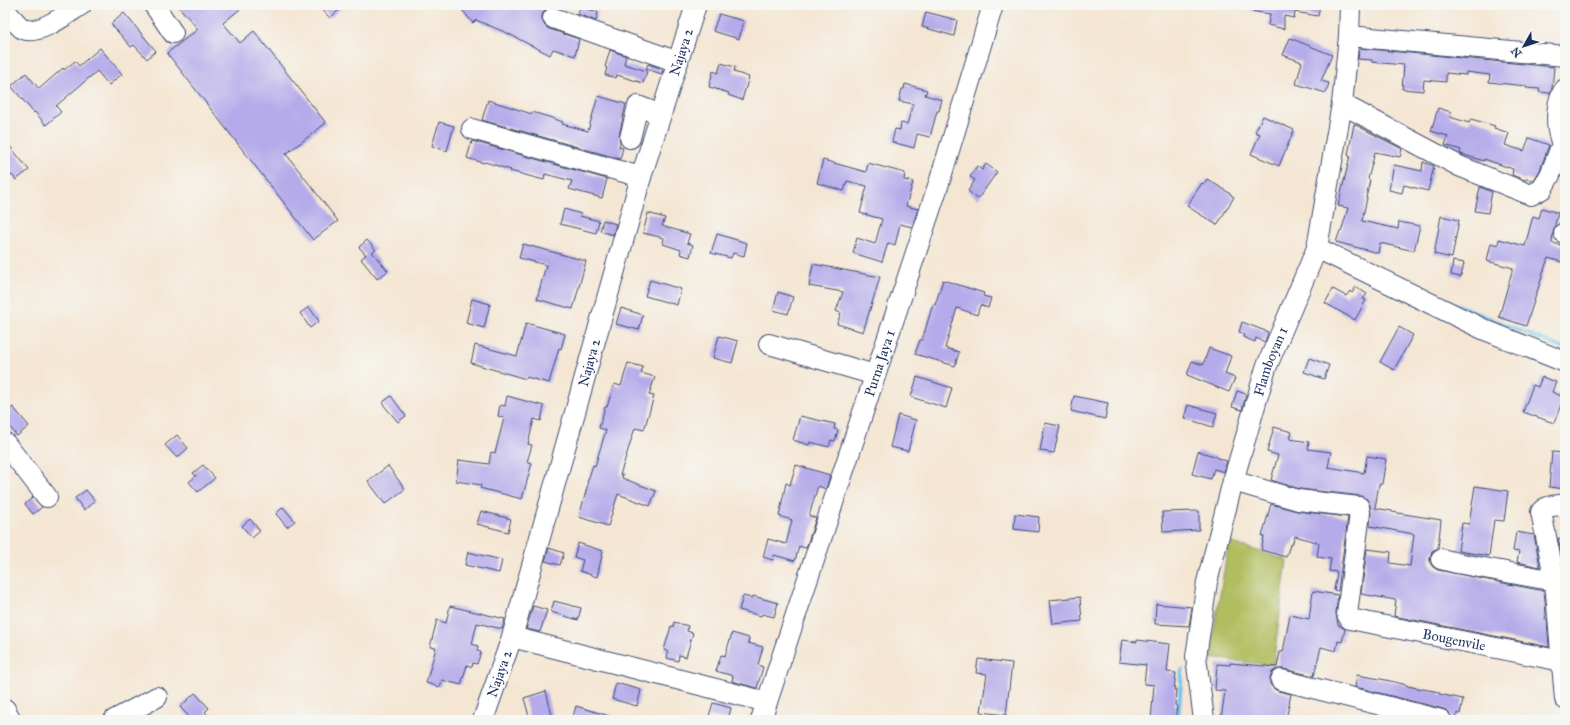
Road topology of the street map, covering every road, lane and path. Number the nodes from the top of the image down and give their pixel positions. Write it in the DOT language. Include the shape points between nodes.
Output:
graph roads {
  1 [pos="81,5"];
  2 [pos="154,5"];
  3 [pos="696,5"];
  4 [pos="993,5"];
  5 [pos="1350,5"];
  6 [pos="5,11"];
  7 [pos="553,18"];
  8 [pos="173,33"];
  9 [pos="1349,36"];
  10 [pos="1565,56"];
  11 [pos="678,62"];
  12 [pos="1565,89"];
  13 [pos="1342,104"];
  14 [pos="661,115"];
  15 [pos="472,129"];
  16 [pos="630,138"];
  17 [pos="1564,145"];
  18 [pos="641,177"];
  19 [pos="1317,248"];
  20 [pos="769,344"];
  21 [pos="1565,362"];
  22 [pos="875,375"];
  23 [pos="5,443"];
  24 [pos="1233,481"];
  25 [pos="47,496"];
  26 [pos="1565,504"];
  27 [pos="1441,559"];
  28 [pos="1559,591"];
  29 [pos="512,637"];
  30 [pos="1562,662"];
  31 [pos="1281,680"];
  32 [pos="1565,689"];
  33 [pos="157,697"];
  34 [pos="5,710"];
  35 [pos="764,711"];
  36 [pos="11,720"];
  37 [pos="114,720"];
  38 [pos="483,720"];
  39 [pos="1204,720"];
  40 [pos="1441,720"];
  1 -- 6 [label="street" via="44,28 35,30 24,29"];
  2 -- 8 [label="street"];
  3 -- 11 [label="street, Najaya 2"];
  4 -- 22 [label="street, Purna Jaya 1" via="940,180"];
  5 -- 9 [label="street, Flamboyan 1"];
  7 -- 11 [label="street"];
  9 -- 10 [label="street"];
  9 -- 13 [label="street, Flamboyan 1"];
  11 -- 14 [label="street, Najaya 2"];
  12 -- 17 [label="street" via="1559,99 1558,134"];
  13 -- 17 [label="street" via="1459,166 1531,195 1542,189"];
  13 -- 19 [label="street, Flamboyan 1"];
  14 -- 16 [label="street" via="638,106"];
  14 -- 18 [label="street, Najaya 2"];
  15 -- 18 [label="street"];
  18 -- 29 [label="street, Najaya 2"];
  19 -- 21 [label="street" via="1485,330"];
  19 -- 24 [label="street, Flamboyan 1" via="1266,368"];
  20 -- 22 [label="street"];
  22 -- 35 [label="street, Purna Jaya 1"];
  23 -- 25 [label="street"];
  24 -- 30 [label="street, Bougenvile" via="1298,500 1359,507 1348,618"];
  24 -- 39 [label="street, Flamboyan 1" via="1207,582 1196,657"];
  26 -- 28 [label="street" via="1546,507 1541,512"];
  27 -- 28 [label="street"];
  28 -- 30 [label="street"];
  29 -- 35 [label="street"];
  29 -- 38 [label="street, Najaya 2"];
  30 -- 32 [label="street"];
  31 -- 40 [label="street"];
  33 -- 37 [label="street"];
  34 -- 36 [label="street"];
}
